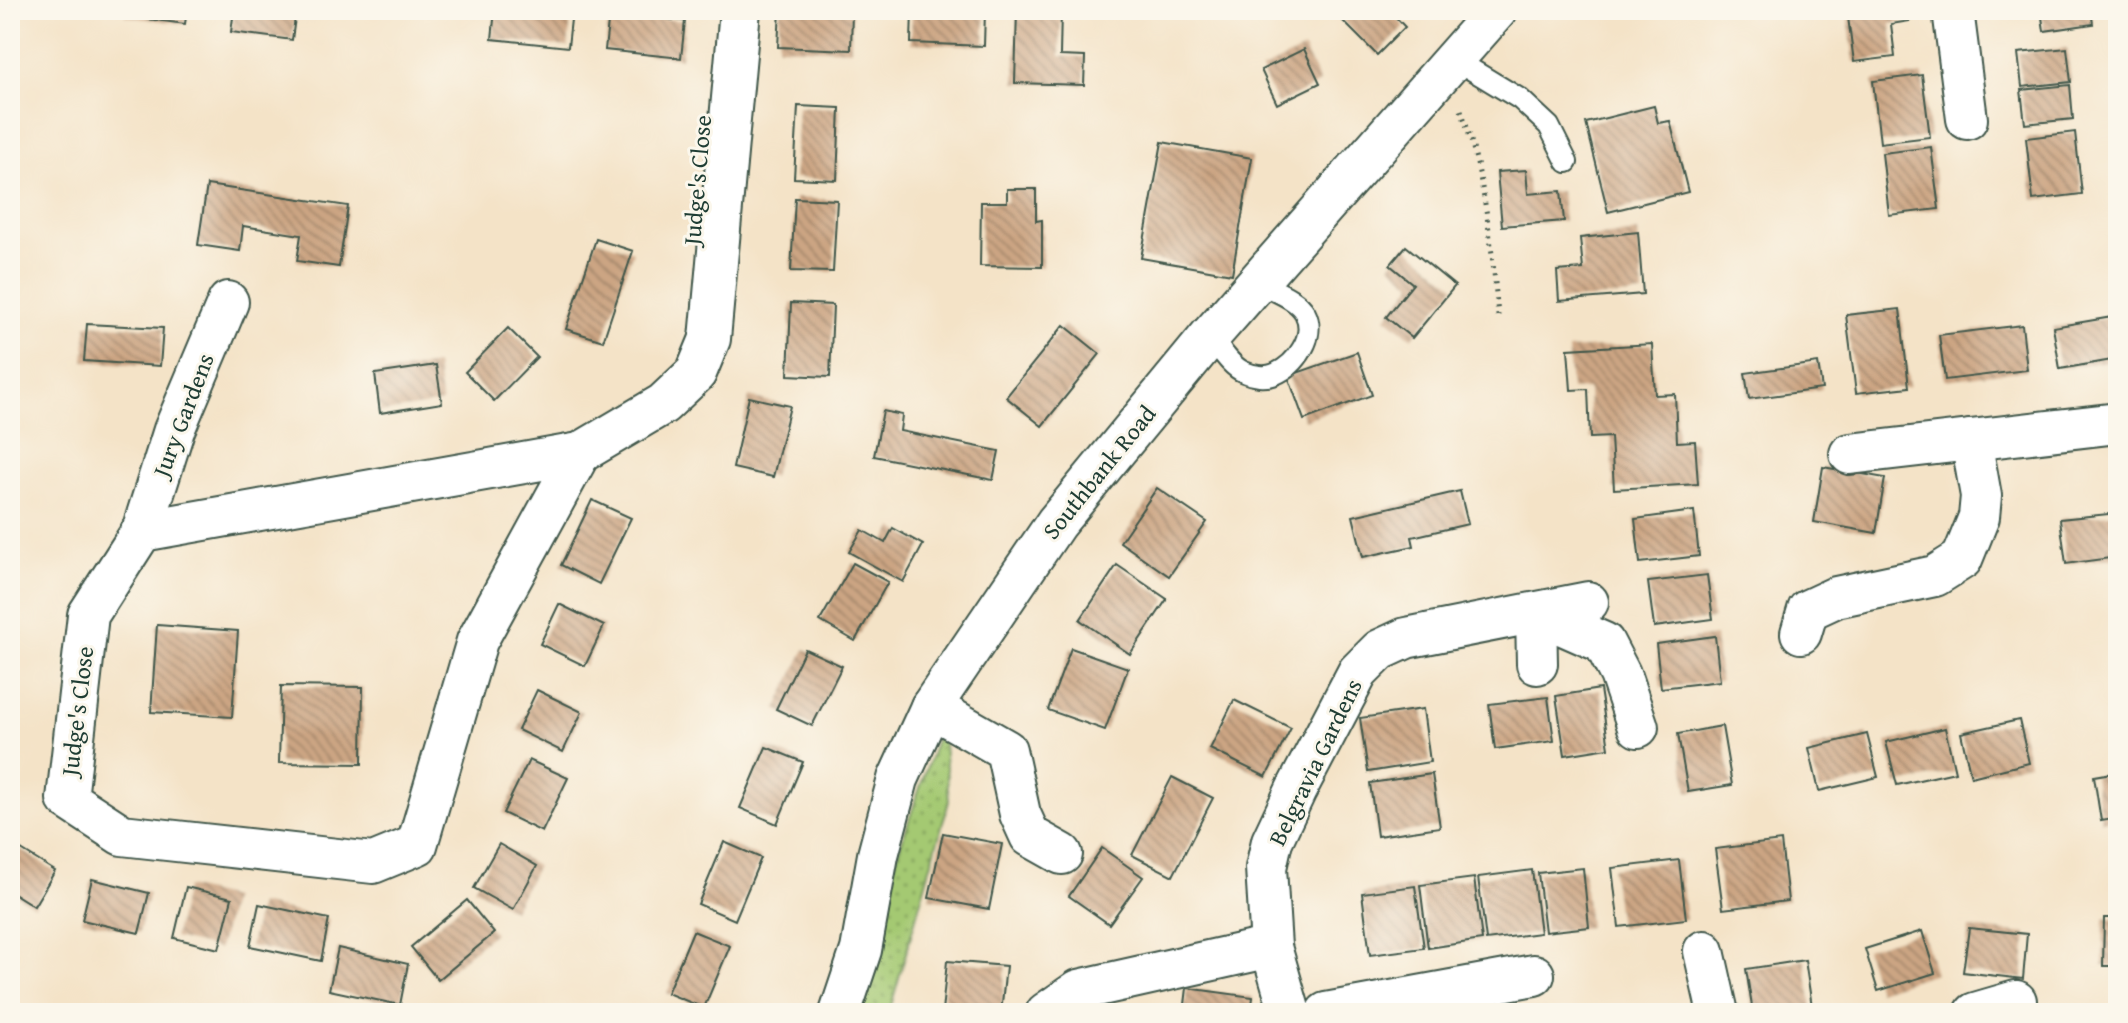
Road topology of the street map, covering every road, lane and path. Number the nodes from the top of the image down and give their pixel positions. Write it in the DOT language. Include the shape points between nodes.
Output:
graph roads {
  1 [pos="713,10"];
  2 [pos="740,10"];
  3 [pos="1497,10"];
  4 [pos="1953,10"];
  5 [pos="1450,63"];
  6 [pos="1967,119"];
  7 [pos="1567,162"];
  8 [pos="1258,282"];
  9 [pos="228,302"];
  10 [pos="1498,316"];
  11 [pos="1210,336"];
  12 [pos="710,339"];
  13 [pos="2118,423"];
  14 [pos="1971,440"];
  15 [pos="580,453"];
  16 [pos="1850,454"];
  17 [pos="142,531"];
  18 [pos="1588,602"];
  19 [pos="1536,613"];
  20 [pos="1801,633"];
  21 [pos="1537,664"];
  22 [pos="931,707"];
  23 [pos="1638,727"];
  24 [pos="1062,854"];
  25 [pos="1271,947"];
  26 [pos="1704,951"];
  27 [pos="1534,975"];
  28 [pos="2016,1001"];
  29 [pos="840,1013"];
  30 [pos="1046,1013"];
  31 [pos="1290,1013"];
  32 [pos="1326,1013"];
  33 [pos="1718,1013"];
  34 [pos="1975,1013"];
  1 -- 12 [label="street, Judge's Close" via="685,314"];
  2 -- 12 [label="street, Judge's Close"];
  3 -- 5 [label="street, Southbank Road"];
  4 -- 6 [label="street"];
  5 -- 7 [label="lane" via="1520,99 1549,126"];
  5 -- 8 [label="street, Southbank Road"];
  5 -- 10 [label="path" via="1477,155"];
  8 -- 11 [label="street, Southbank Road"];
  8 -- 11 [label="lane" via="1304,312 1309,328 1296,358 1274,375 1257,376 1241,371"];
  9 -- 17 [label="street, Jury Gardens" via="174,430"];
  11 -- 22 [label="street, Southbank Road" via="1056,523"];
  12 -- 15 [label="street, Judge's Close" via="696,373 663,404"];
  13 -- 14 [label="street"];
  14 -- 16 [label="street"];
  14 -- 20 [label="street" via="1981,496 1979,517 1962,559 1935,576 1836,597 1808,610"];
  15 -- 17 [label="street, Judge's Close"];
  15 -- 17 [label="street, Judge's Close" via="477,641 417,845 373,863 122,835 67,799 88,615"];
  18 -- 19 [label="street, Belgravia Gardens"];
  19 -- 21 [label="street"];
  19 -- 23 [label="street" via="1604,643"];
  19 -- 25 [label="street, Belgravia Gardens" via="1406,638 1380,650 1358,672 1272,841 1266,868"];
  22 -- 24 [label="street" via="1006,750 1030,836"];
  22 -- 29 [label="street, Southbank Road" via="898,779 861,950"];
  25 -- 30 [label="street" via="1079,990"];
  25 -- 31 [label="street, Belgravia Gardens"];
  26 -- 33 [label="street"];
  27 -- 32 [label="street"];
  28 -- 34 [label="street"];
}
